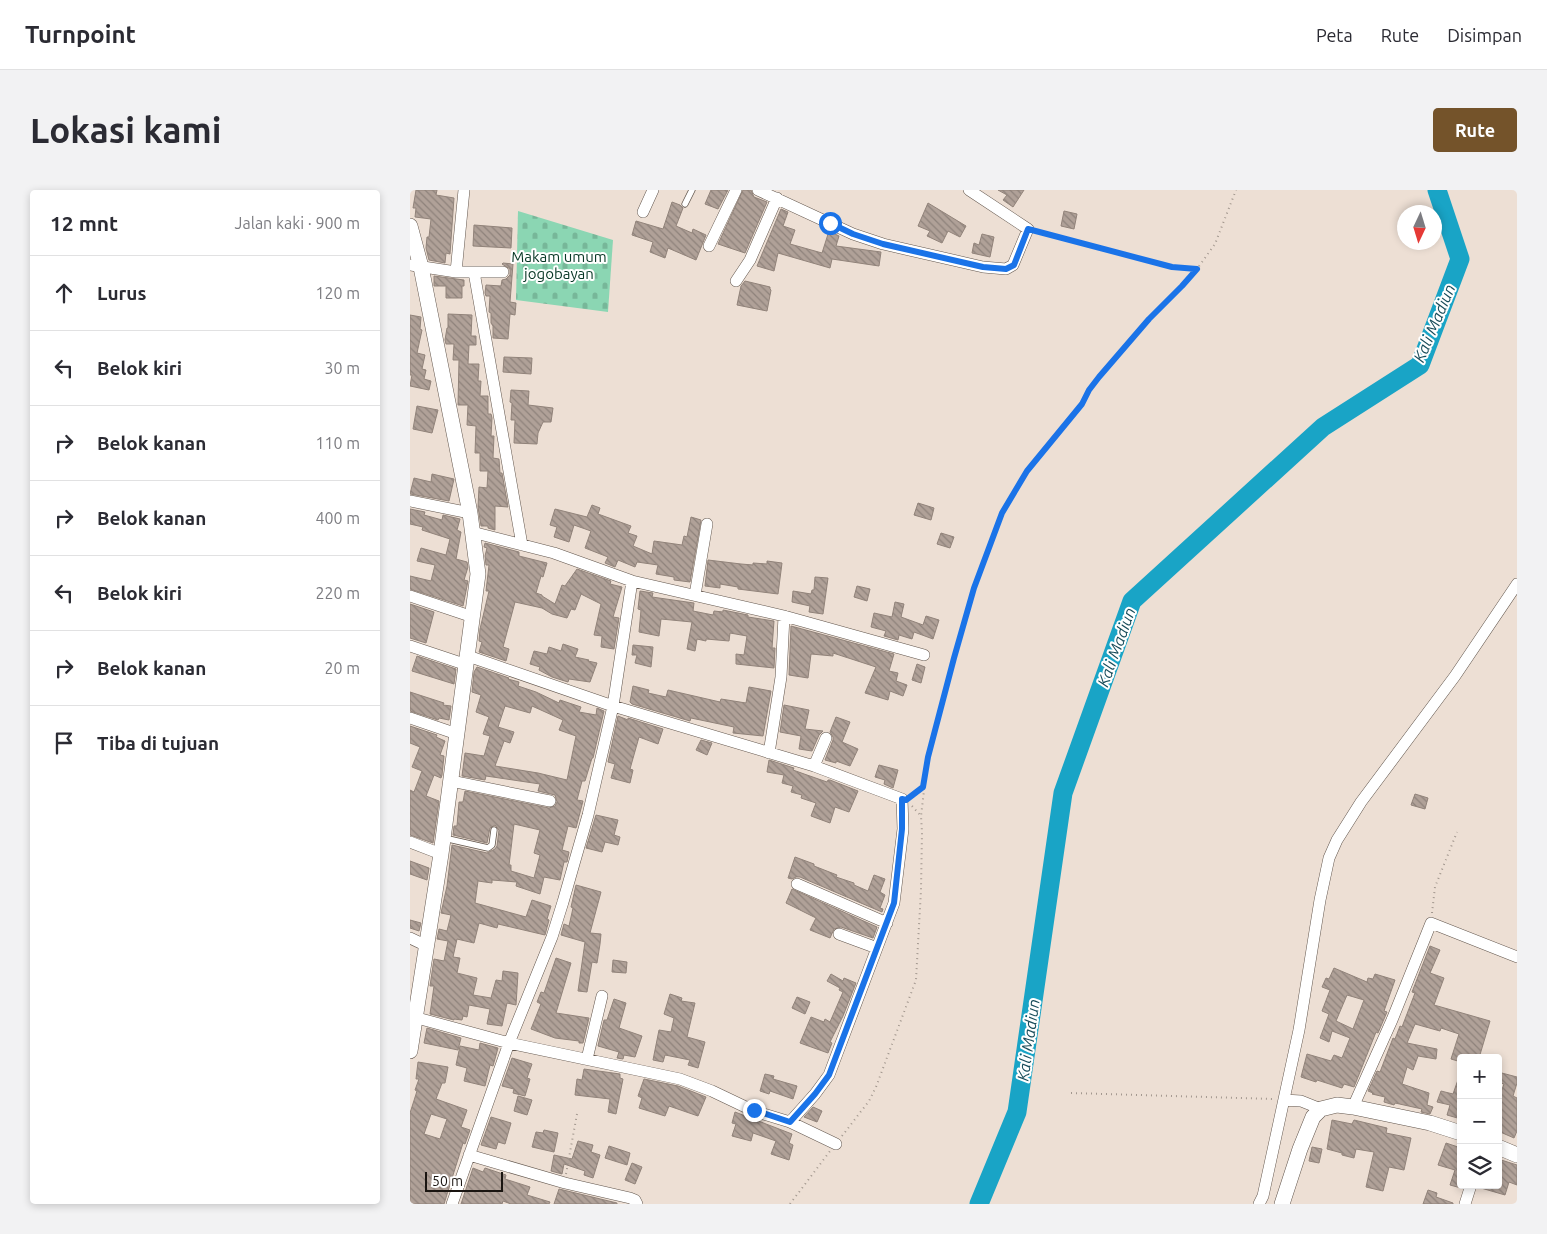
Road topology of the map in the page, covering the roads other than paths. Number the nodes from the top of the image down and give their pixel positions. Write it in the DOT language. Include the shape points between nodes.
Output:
graph roads {
  1 [pos="464,190"];
  2 [pos="653,190"];
  3 [pos="692,190"];
  4 [pos="736,190"];
  5 [pos="758,190"];
  6 [pos="969,190"];
  7 [pos="776,198"];
  8 [pos="685,204"];
  9 [pos="643,212"];
  10 [pos="410,226"];
  11 [pos="709,246"];
  12 [pos="415,266"];
  13 [pos="456,272"];
  14 [pos="474,272"];
  15 [pos="503,272"];
  16 [pos="736,281"];
  17 [pos="410,501"];
  18 [pos="470,513"];
  19 [pos="707,524"];
  20 [pos="472,532"];
  21 [pos="522,545"];
  22 [pos="632,581"];
  23 [pos="1517,584"];
  24 [pos="695,595"];
  25 [pos="410,596"];
  26 [pos="784,616"];
  27 [pos="473,617"];
  28 [pos="410,646"];
  29 [pos="924,655"];
  30 [pos="468,660"];
  31 [pos="613,706"];
  32 [pos="410,718"];
  33 [pos="457,734"];
  34 [pos="826,738"];
  35 [pos="769,753"];
  36 [pos="814,766"];
  37 [pos="451,782"];
  38 [pos="550,801"];
  39 [pos="494,830"];
  40 [pos="443,837"];
  41 [pos="410,842"];
  42 [pos="441,854"];
  43 [pos="797,884"];
  44 [pos="887,923"];
  45 [pos="839,934"];
  46 [pos="410,938"];
  47 [pos="427,946"];
  48 [pos="877,948"];
  49 [pos="1517,957"];
  50 [pos="602,996"];
  51 [pos="413,1017"];
  52 [pos="508,1043"];
  53 [pos="410,1051"];
  54 [pos="587,1059"];
  55 [pos="1284,1100"];
  56 [pos="1353,1107"];
  57 [pos="1321,1109"];
  58 [pos="790,1122"];
  59 [pos="1457,1132"];
  60 [pos="836,1144"];
  61 [pos="1502,1149"];
  62 [pos="469,1155"];
  63 [pos="1517,1155"];
  64 [pos="1470,1189"];
  65 [pos="452,1204"];
  66 [pos="637,1204"];
  67 [pos="1259,1204"];
  68 [pos="1282,1204"];
  69 [pos="1465,1204"];
  1 -- 13 [label="street"];
  2 -- 9 [label="street"];
  3 -- 8 [label="lane"];
  4 -- 11 [label="street"];
  5 -- 7 [label="street"];
  6 -- 7 [label="street" via="1028,229 1014,265 1006,269 983,267 883,244"];
  7 -- 16 [label="street" via="750,260"];
  10 -- 12 [label="street"];
  12 -- 13 [label="street"];
  12 -- 18 [label="street"];
  13 -- 14 [label="street"];
  14 -- 15 [label="street"];
  14 -- 21 [label="street"];
  17 -- 18 [label="street"];
  18 -- 20 [label="street"];
  19 -- 24 [label="street"];
  20 -- 21 [label="street"];
  20 -- 27 [label="street" via="478,574"];
  21 -- 22 [label="street"];
  22 -- 24 [label="street"];
  22 -- 31 [label="street"];
  23 -- 55 [label="street" via="1337,840 1329,858 1320,900"];
  24 -- 26 [label="street"];
  25 -- 27 [label="street"];
  26 -- 29 [label="street"];
  26 -- 35 [label="street" via="781,677"];
  27 -- 30 [label="street"];
  28 -- 30 [label="street"];
  30 -- 31 [label="street"];
  30 -- 33 [label="street"];
  31 -- 35 [label="street"];
  31 -- 52 [label="street" via="588,815 563,902"];
  32 -- 33 [label="street"];
  33 -- 37 [label="street"];
  34 -- 36 [label="street"];
  35 -- 36 [label="street"];
  36 -- 44 [label="street" via="902,799 894,903"];
  37 -- 38 [label="street"];
  37 -- 40 [label="street"];
  39 -- 40 [label="lane" via="492,845 488,848"];
  40 -- 42 [label="street"];
  41 -- 42 [label="street"];
  42 -- 47 [label="street"];
  43 -- 44 [label="street"];
  44 -- 48 [label="street"];
  45 -- 48 [label="street"];
  46 -- 47 [label="street"];
  47 -- 51 [label="street"];
  48 -- 58 [label="street" via="829,1075"];
  49 -- 56 [label="street" via="1431,923"];
  50 -- 54 [label="street"];
  51 -- 52 [label="street"];
  51 -- 53 [label="street"];
  52 -- 54 [label="street"];
  52 -- 62 [label="street"];
  54 -- 58 [label="street" via="680,1078"];
  55 -- 57 [label="street" via="1301,1101"];
  55 -- 67 [label="street"];
  56 -- 57 [label="street" via="1337,1105"];
  56 -- 59 [label="street"];
  57 -- 68 [label="street" via="1313,1117 1303,1141"];
  58 -- 60 [label="street"];
  61 -- 63 [label="street"];
  62 -- 65 [label="street"];
  62 -- 66 [label="street" via="630,1198"];
  64 -- 69 [label="street"];
}
